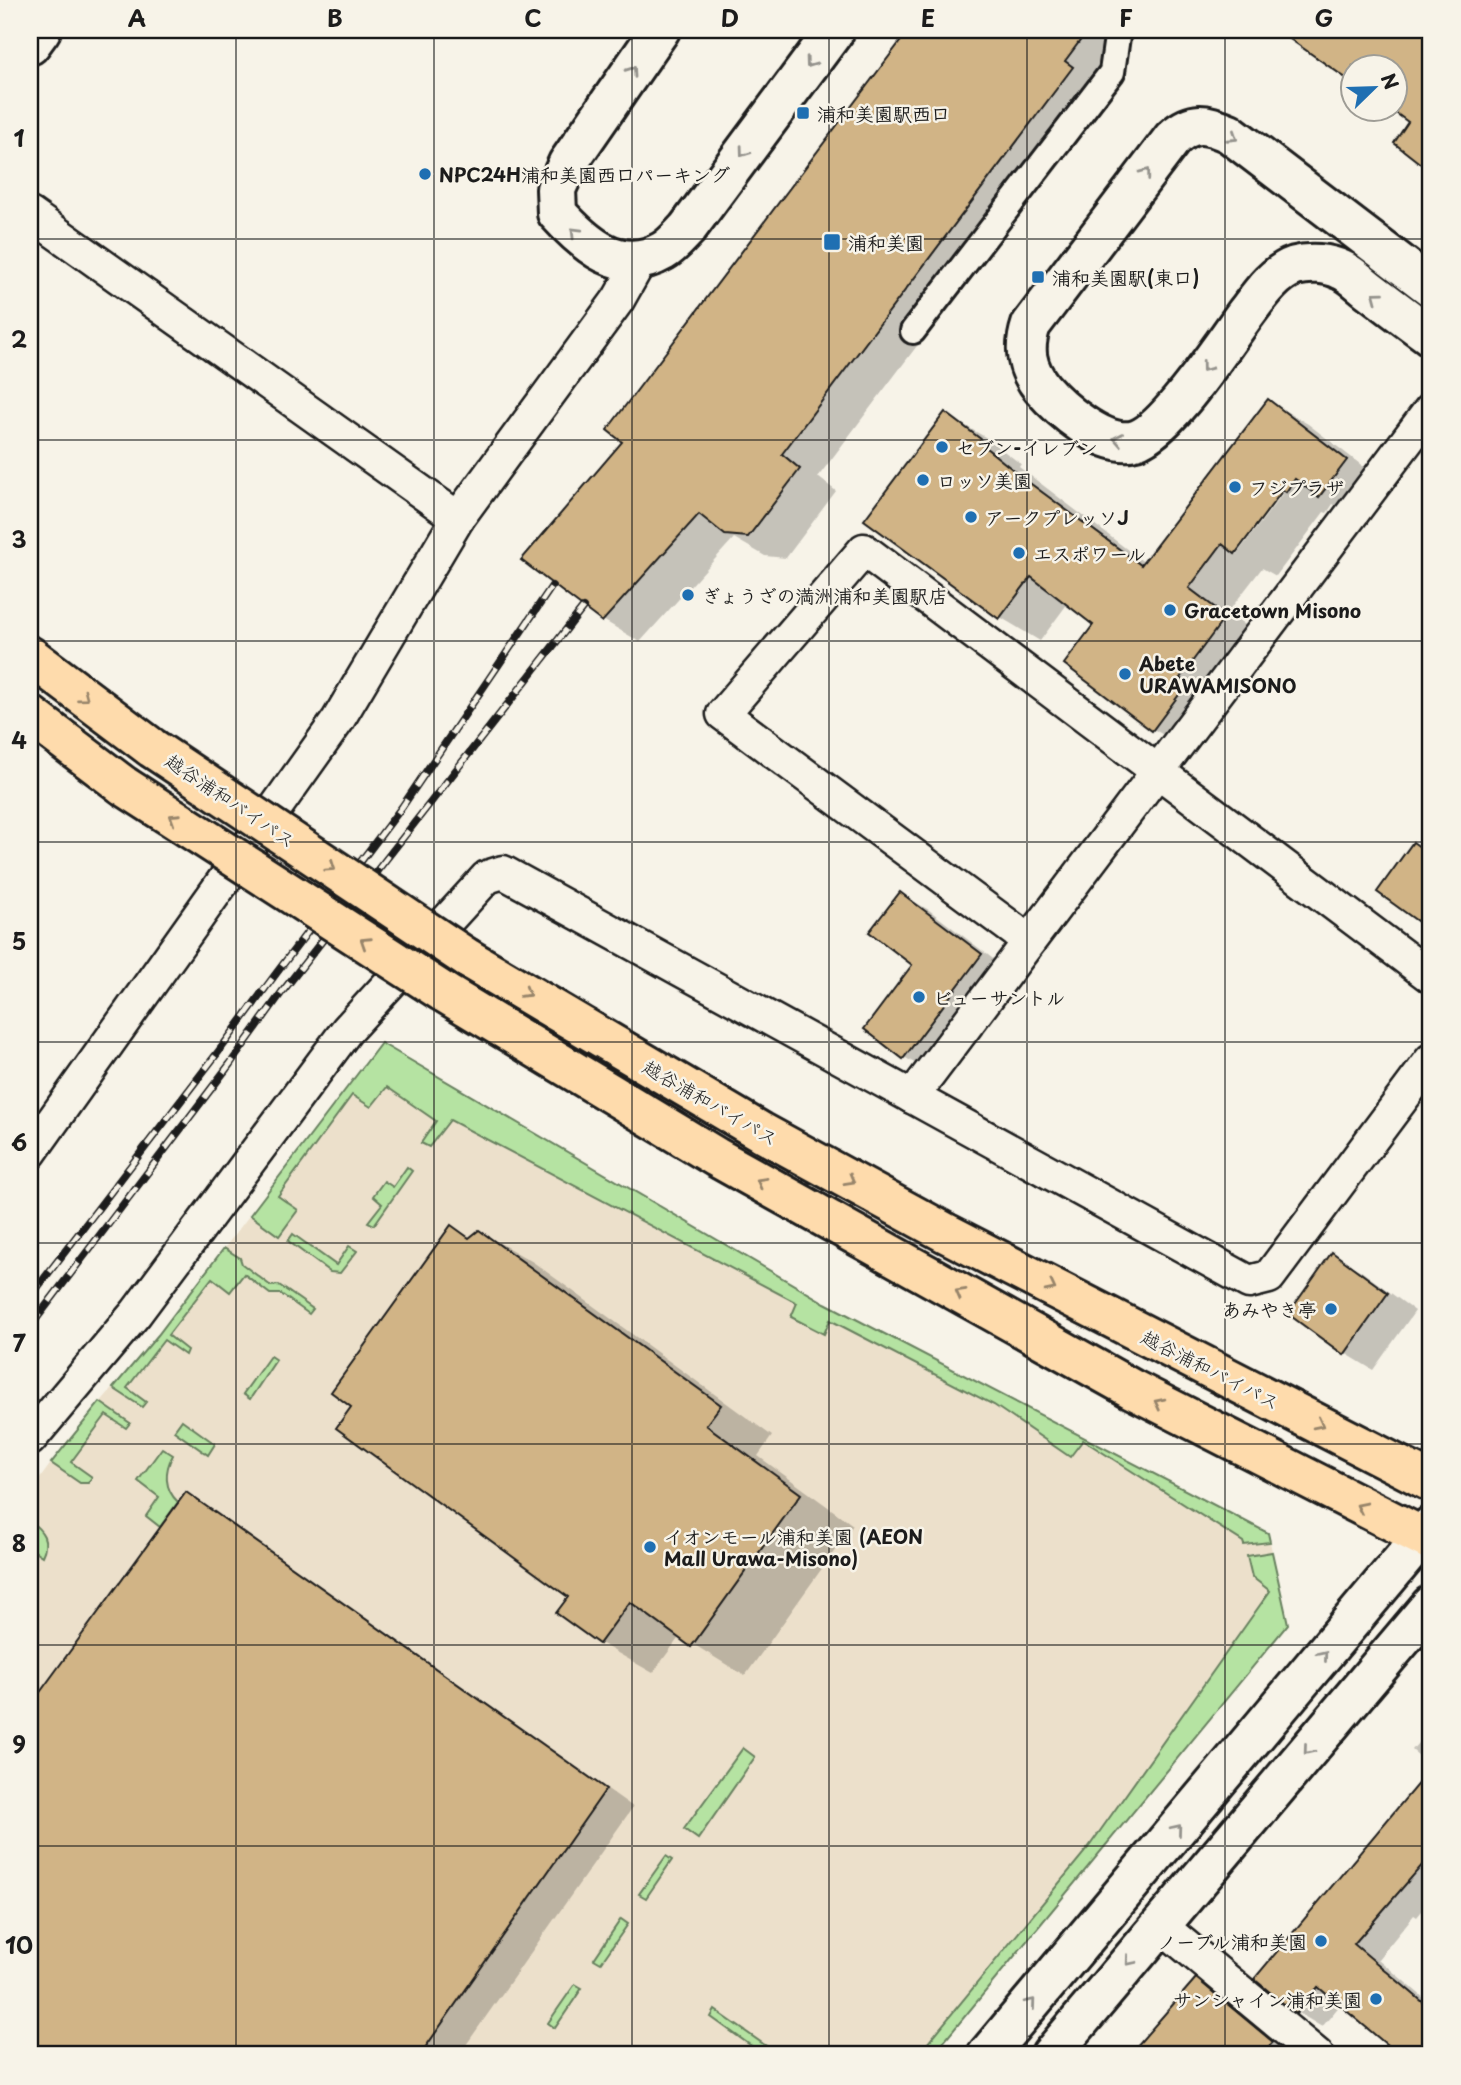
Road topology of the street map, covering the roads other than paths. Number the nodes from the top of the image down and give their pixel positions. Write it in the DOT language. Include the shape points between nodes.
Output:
graph roads {
  1 [pos="41,30"];
  2 [pos="660,30"];
  3 [pos="835,30"];
  4 [pos="1118,30"];
  5 [pos="30,45"];
  6 [pos="30,214"];
  7 [pos="640,261"];
  8 [pos="1429,279"];
  9 [pos="913,331"];
  10 [pos="1431,337"];
  11 [pos="1431,409"];
  12 [pos="457,518"];
  13 [pos="30,656"];
  14 [pos="30,715"];
  15 [pos="1158,771"];
  16 [pos="1029,941"];
  17 [pos="1431,977"];
  18 [pos="1431,1060"];
  19 [pos="912,1097"];
  20 [pos="30,1153"];
  21 [pos="30,1439"];
  22 [pos="1431,1482"];
  23 [pos="1428,1535"];
  24 [pos="1431,1605"];
  25 [pos="1160,1925"];
  26 [pos="987,2055"];
  27 [pos="1051,2055"];
  28 [pos="1317,2055"];
  1 -- 5 [label="street"];
  7 -- 2 [label="street, one-way" via="611,257 580,238 557,213 556,189 568,163"];
  3 -- 7 [label="street, one-way" via="687,229 664,250"];
  4 -- 9 [label="street" via="1112,72"];
  6 -- 12 [label="street"];
  7 -- 12 [label="street" via="618,300"];
  10 -- 8 [label="street, one-way" via="1342,270 1318,263 1296,266 1280,274 1258,297 1174,409 1152,431 1132,441 1094,432 1048,395 1033,377 1025,342 1031,325 1173,138 1196,125 1212,125 1230,133"];
  11 -- 15 [label="street"];
  12 -- 20 [label="street" via="338,720"];
  13 -- 22 [label="highway, 越谷浦和バイパス, one-way, bridge" via="152,748 467,958 761,1132 946,1233"];
  23 -- 14 [label="highway, one-way, bridge" via="1132,1389 716,1157 443,992 124,786"];
  15 -- 16 [label="street"];
  15 -- 16 [label="street" via="864,550 723,714"];
  15 -- 17 [label="street"];
  16 -- 19 [label="street"];
  18 -- 19 [label="street" via="1269,1277 1249,1282"];
  19 -- 21 [label="street" via="503,872 487,877 347,1030 136,1313"];
  26 -- 23 [label="street, one-way"];
  24 -- 25 [label="street, one-way"];
  25 -- 27 [label="street, one-way"];
  25 -- 28 [label="street"];
}
